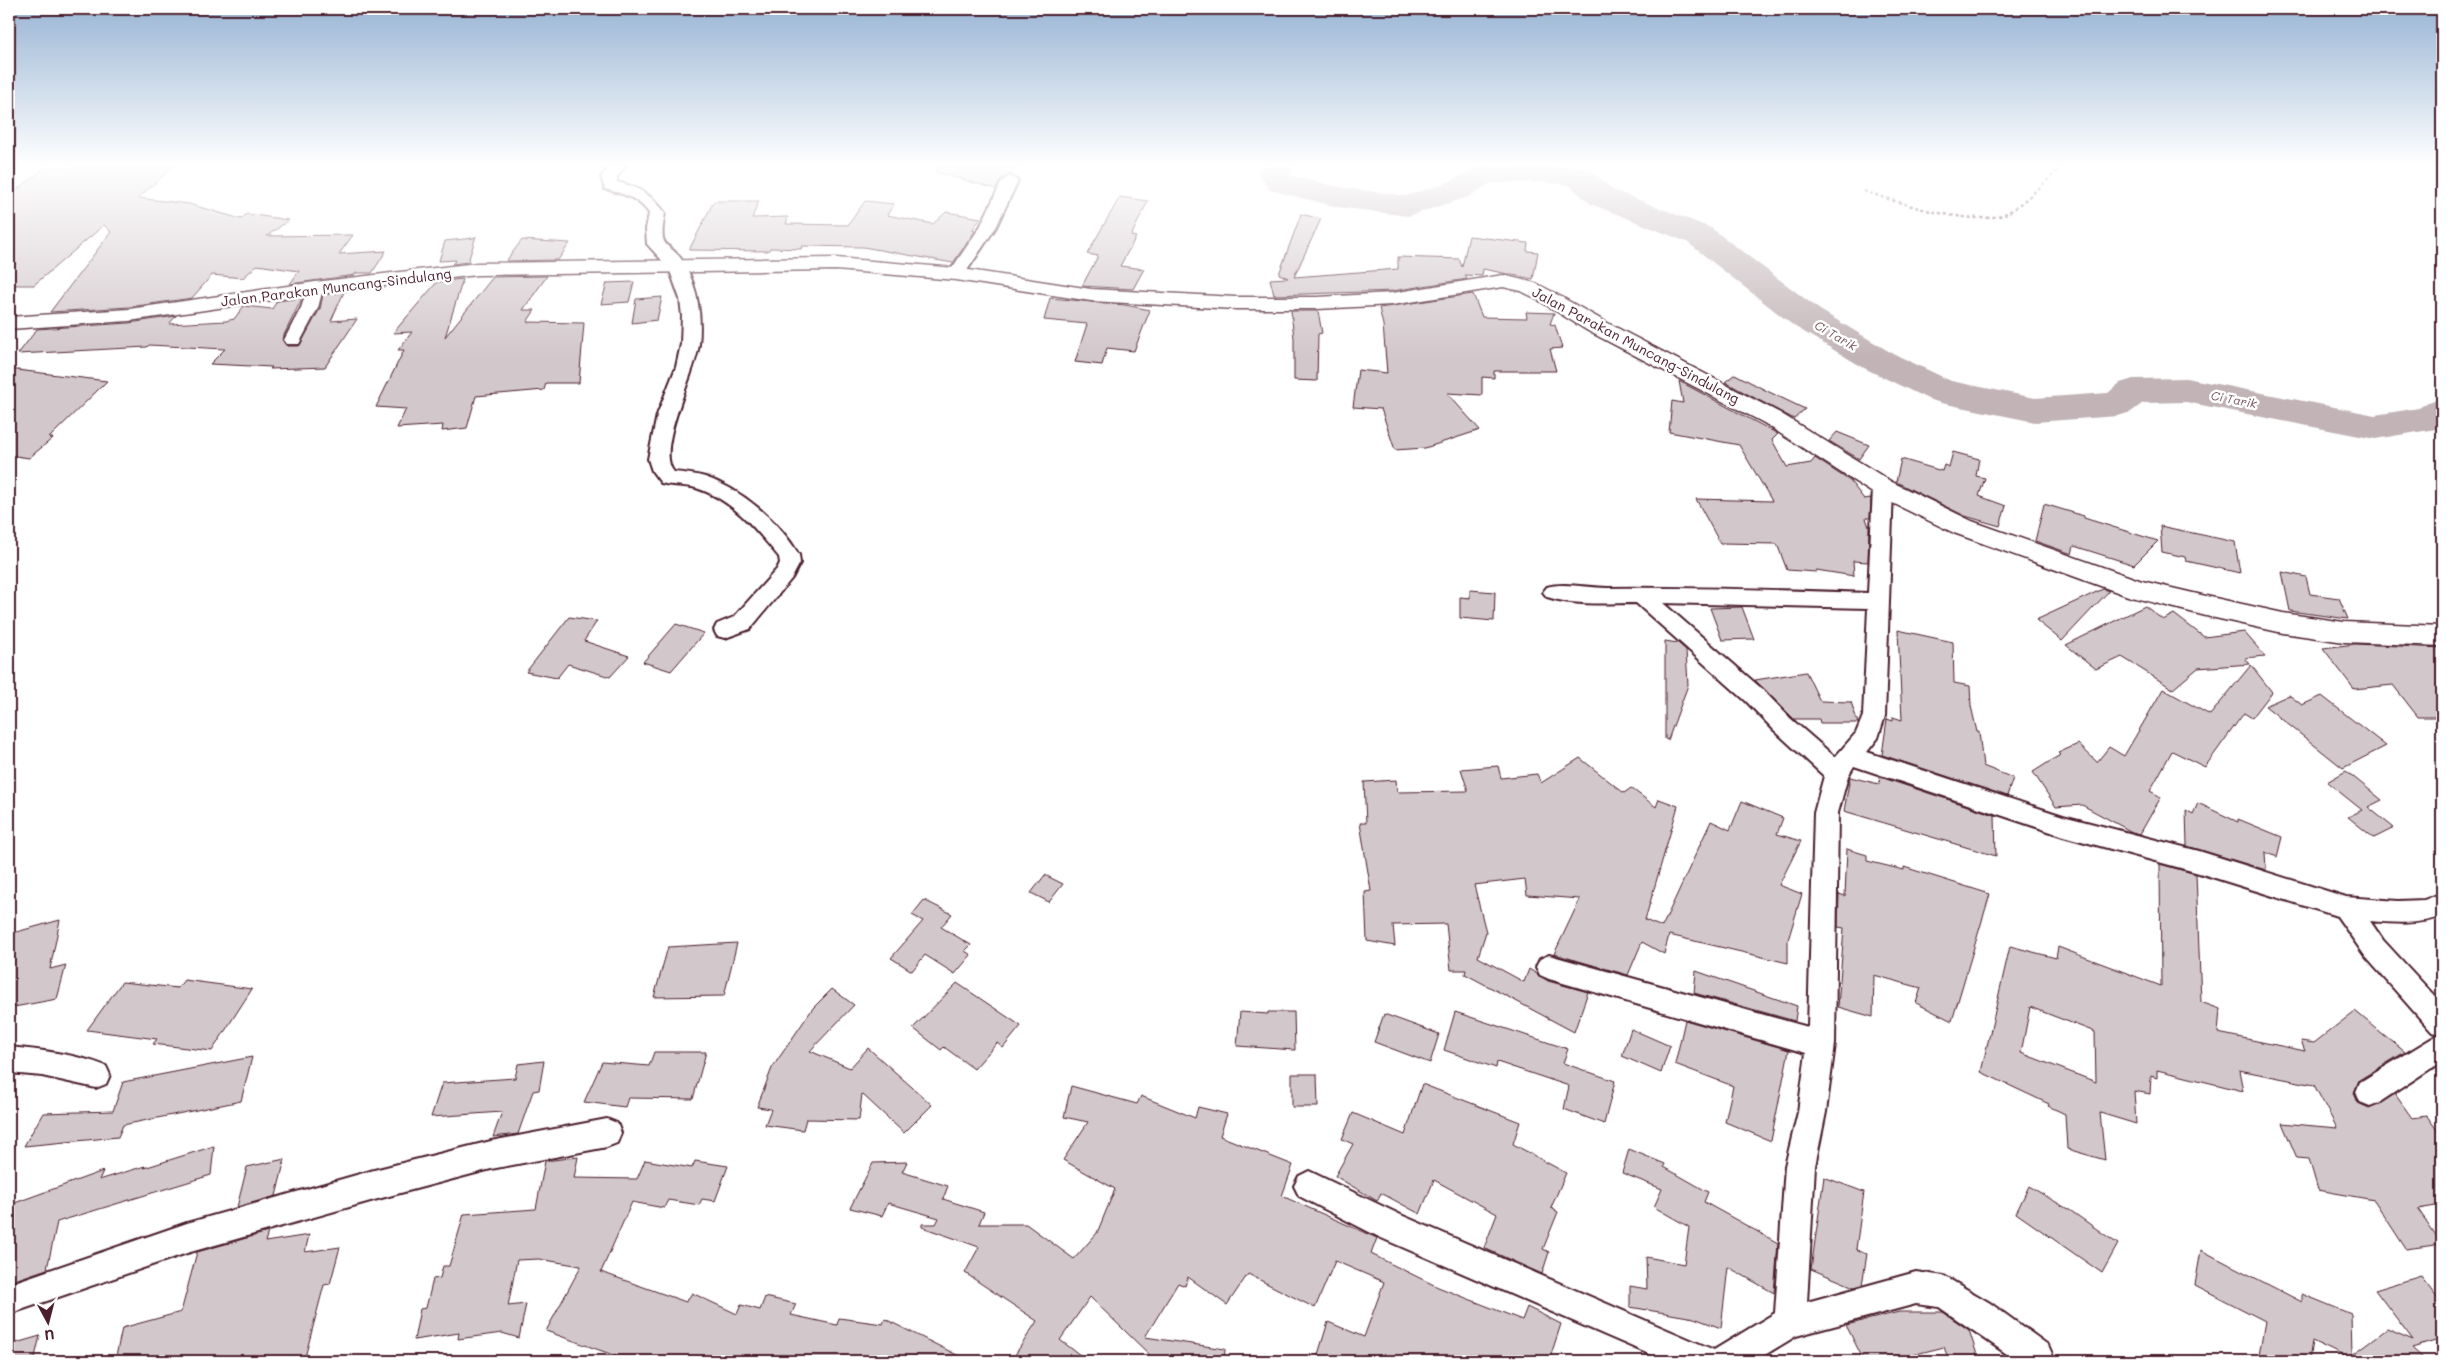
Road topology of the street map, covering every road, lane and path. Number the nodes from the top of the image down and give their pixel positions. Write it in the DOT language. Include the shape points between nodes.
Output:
graph roads {
  1 [pos="654,230"];
  2 [pos="986,230"];
  3 [pos="676,266"];
  4 [pos="956,274"];
  5 [pos="315,288"];
  6 [pos="9,323"];
  7 [pos="292,340"];
  8 [pos="1883,488"];
  9 [pos="1554,592"];
  10 [pos="1661,596"];
  11 [pos="1880,601"];
  12 [pos="725,630"];
  13 [pos="2442,636"];
  14 [pos="1843,764"];
  15 [pos="2442,904"];
  16 [pos="2346,908"];
  17 [pos="1549,966"];
  18 [pos="2442,1023"];
  19 [pos="1820,1044"];
  20 [pos="2442,1046"];
  21 [pos="9,1060"];
  22 [pos="96,1075"];
  23 [pos="2370,1092"];
  24 [pos="608,1133"];
  25 [pos="1309,1186"];
  26 [pos="9,1299"];
  27 [pos="1790,1322"];
  28 [pos="2037,1356"];
  29 [pos="1702,1361"];
  30 [pos="1725,1361"];
  1 -- 3 [label="street" via="655,244"];
  2 -- 4 [label="street"];
  3 -- 4 [label="street, Jalan Parakan Muncang-Sindulang" via="836,264"];
  3 -- 5 [label="street, Jalan Parakan Muncang-Sindulang" via="477,269"];
  3 -- 12 [label="street" via="689,299 690,344 685,367 666,415 658,459 662,471 668,478 700,482 733,500 754,514 789,555 790,563 785,573 742,623"];
  4 -- 8 [label="street, Jalan Parakan Muncang-Sindulang" via="1091,295 1235,303 1392,299 1504,281 1542,294 1596,326 1732,396"];
  5 -- 6 [label="street, Jalan Parakan Muncang-Sindulang" via="129,315"];
  5 -- 7 [label="street" via="314,302"];
  8 -- 11 [label="street"];
  8 -- 13 [label="street, Jalan Parakan Muncang-Sindulang" via="1963,527 2137,589 2292,624 2344,632"];
  9 -- 10 [label="street" via="1586,596"];
  10 -- 11 [label="street"];
  10 -- 14 [label="street" via="1782,724"];
  11 -- 14 [label="street" via="1874,716 1866,738"];
  14 -- 16 [label="street" via="2199,862"];
  14 -- 19 [label="street" via="1826,813"];
  15 -- 16 [label="street" via="2424,911"];
  16 -- 18 [label="street" via="2374,948"];
  17 -- 19 [label="street"];
  19 -- 27 [label="street" via="1812,1112 1800,1166"];
  20 -- 23 [label="street"];
  21 -- 22 [label="street" via="42,1063"];
  24 -- 26 [label="street" via="491,1155 374,1185 187,1238"];
  25 -- 29 [label="street" via="1390,1226"];
  27 -- 28 [label="street" via="1916,1288 1944,1292"];
  27 -- 30 [label="street"];
}
